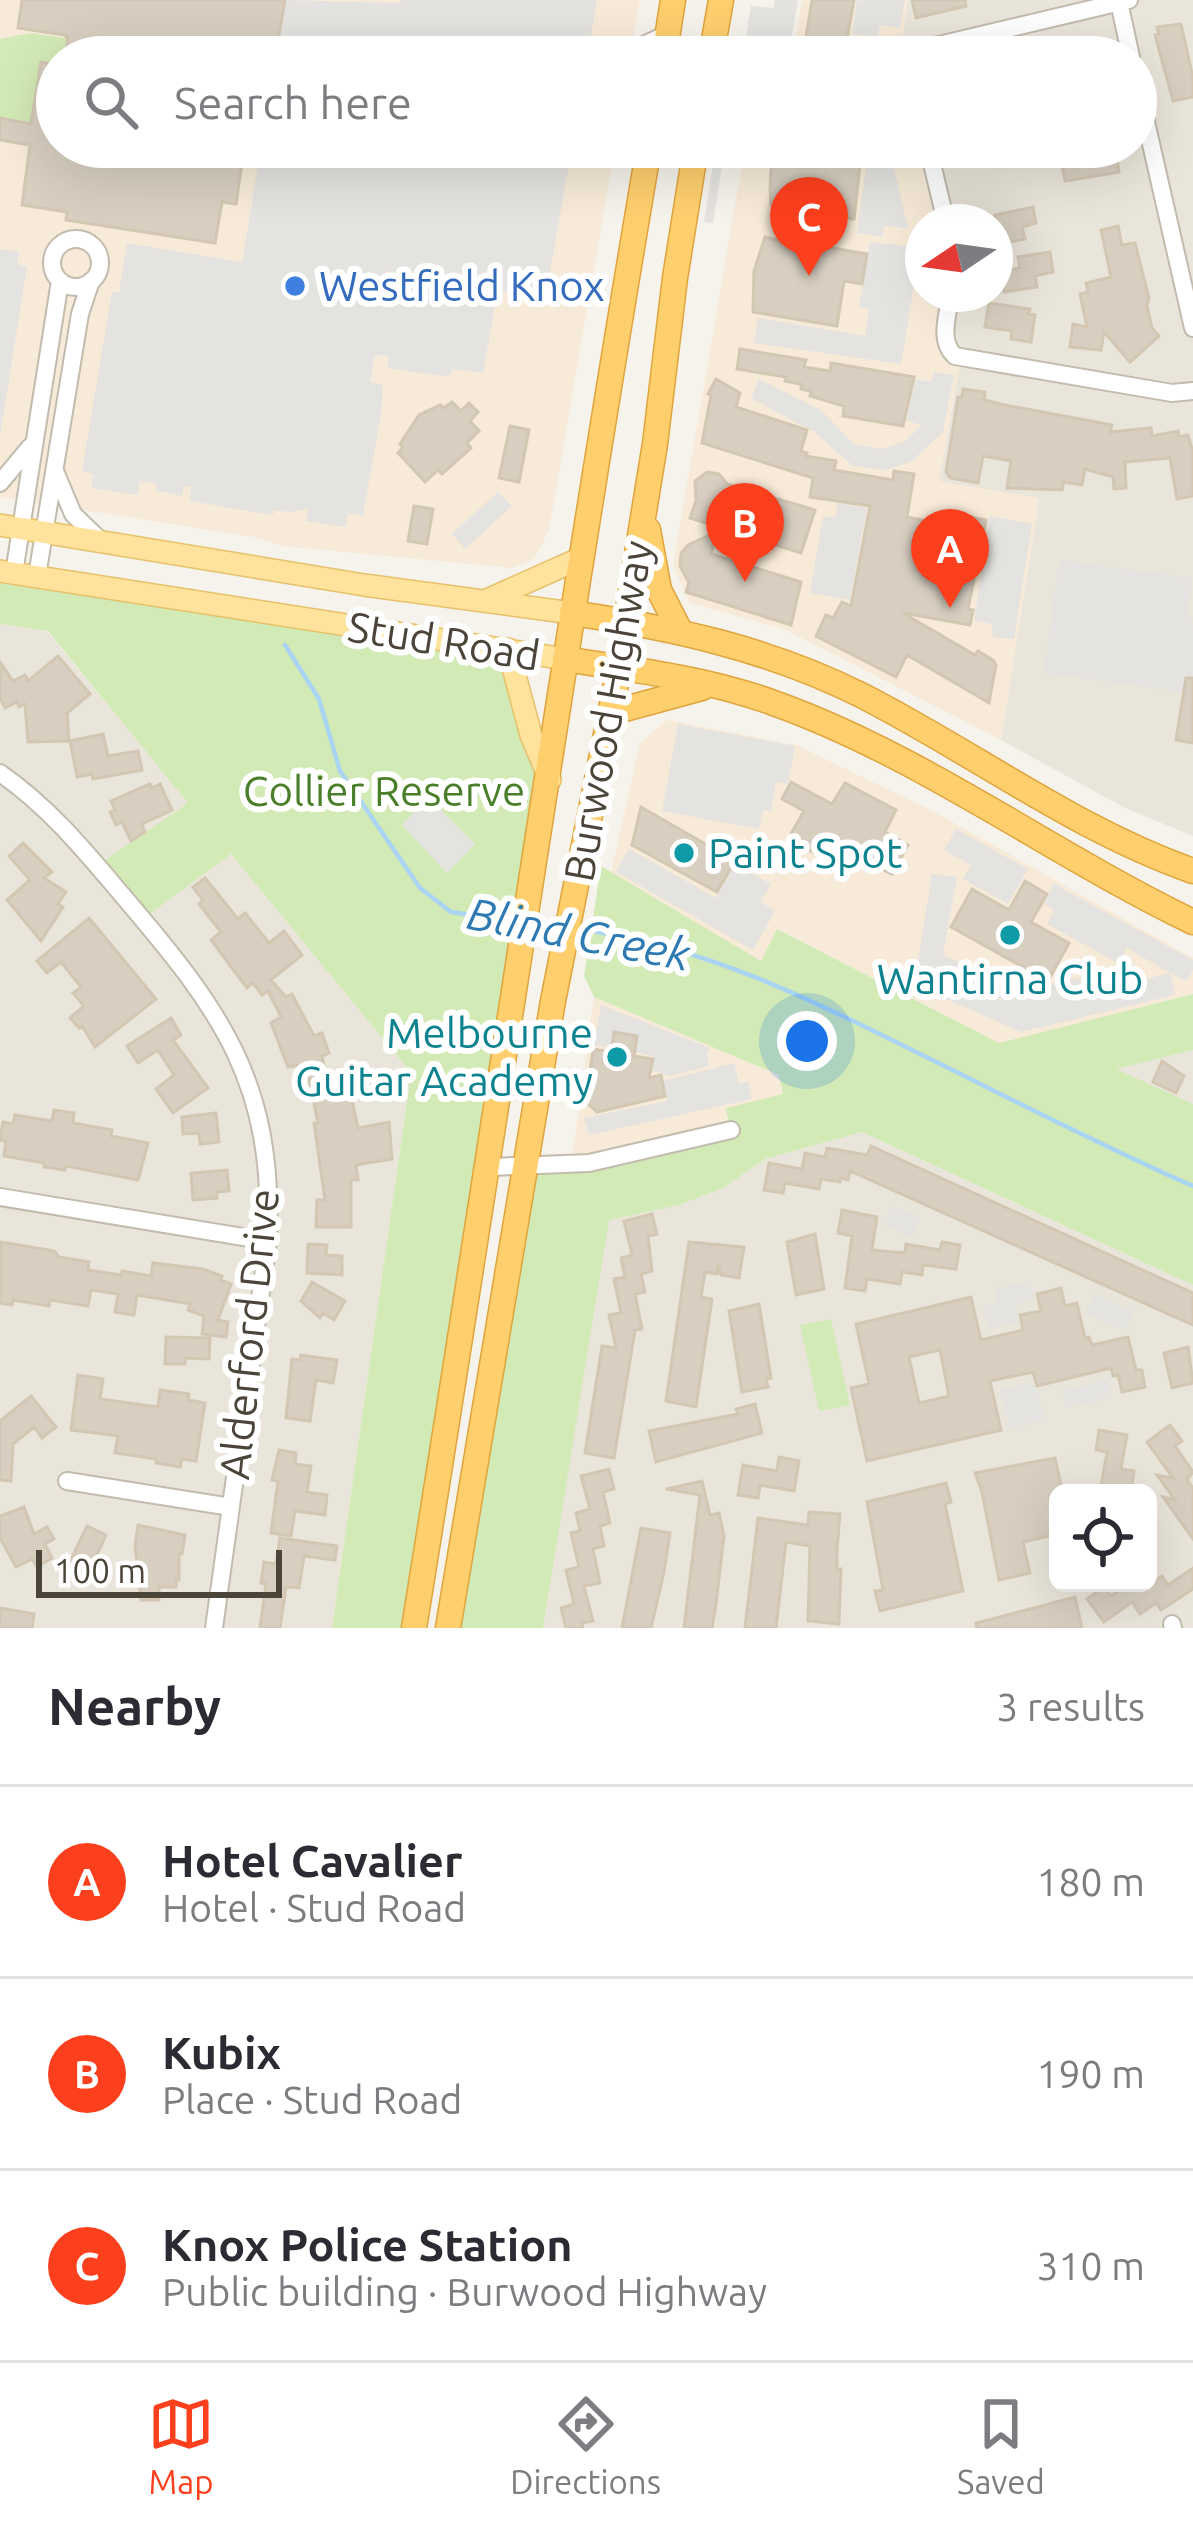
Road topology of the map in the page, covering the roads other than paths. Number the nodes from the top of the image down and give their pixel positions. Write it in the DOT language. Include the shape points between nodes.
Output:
graph roads {
  1 [pos="673,0"];
  2 [pos="721,0"];
  3 [pos="1124,1"];
  4 [pos="1081,5"];
  5 [pos="668,36"];
  6 [pos="715,36"];
  7 [pos="971,36"];
  8 [pos="1128,36"];
  9 [pos="645,168"];
  10 [pos="693,168"];
  11 [pos="933,168"];
  12 [pos="1157,168"];
  13 [pos="942,204"];
  14 [pos="60,281"];
  15 [pos="91,281"];
  16 [pos="949,312"];
  17 [pos="1193,328"];
  18 [pos="1193,391"];
  19 [pos="33,443"];
  20 [pos="55,470"];
  21 [pos="0,483"];
  22 [pos="644,510"];
  23 [pos="21,528"];
  24 [pos="102,542"];
  25 [pos="581,558"];
  26 [pos="17,573"];
  27 [pos="486,600"];
  28 [pos="572,613"];
  29 [pos="625,621"];
  30 [pos="680,631"];
  31 [pos="508,649"];
  32 [pos="565,659"];
  33 [pos="618,668"];
  34 [pos="716,685"];
  35 [pos="610,713"];
  36 [pos="0,773"];
  37 [pos="550,780"];
  38 [pos="1193,871"];
  39 [pos="1193,922"];
  40 [pos="730,1130"];
  41 [pos="489,1167"];
  42 [pos="525,1167"];
  43 [pos="0,1197"];
  44 [pos="268,1241"];
  45 [pos="67,1481"];
  46 [pos="231,1507"];
  47 [pos="214,1628"];
  48 [pos="414,1628"];
  49 [pos="448,1628"];
  1 -- 5 [label="highway"];
  2 -- 6 [label="highway"];
  3 -- 4 [label="street"];
  3 -- 8 [label="street"];
  4 -- 7 [label="street"];
  9 -- 25 [label="highway, Burwood Highway"];
  10 -- 22 [label="highway, Burwood Highway"];
  11 -- 13 [label="street"];
  12 -- 17 [label="street"];
  14 -- 15 [label="street"];
  14 -- 15 [label="street" via="54,253 77,238 98,255"];
  14 -- 19 [label="street"];
  15 -- 20 [label="street"];
  16 -- 18 [label="street" via="945,338 955,356"];
  19 -- 21 [label="street"];
  19 -- 23 [label="street"];
  20 -- 23 [label="street"];
  20 -- 24 [label="street" via="74,514"];
  22 -- 29 [label="highway, Burwood Highway"];
  22 -- 30 [label="highway" via="658,590"];
  23 -- 24 [label="main road, Stud Road"];
  23 -- 26 [label="street"];
  24 -- 27 [label="main road, Stud Road"];
  25 -- 27 [label="main road"];
  25 -- 28 [label="highway, Burwood Highway"];
  26 -- 31 [label="main road, Stud Road"];
  27 -- 28 [label="main road, Stud Road"];
  28 -- 29 [label="highway, Stud Road"];
  28 -- 32 [label="highway, Burwood Highway"];
  29 -- 30 [label="highway, Stud Road"];
  29 -- 33 [label="highway, Burwood Highway"];
  30 -- 38 [label="highway, Stud Road" via="860,694 1066,813"];
  31 -- 32 [label="main road, Stud Road"];
  31 -- 37 [label="main road"];
  32 -- 33 [label="highway, Stud Road"];
  32 -- 37 [label="highway, Burwood Highway"];
  33 -- 34 [label="highway, Stud Road"];
  33 -- 35 [label="highway, Burwood Highway"];
  34 -- 35 [label="highway"];
  34 -- 39 [label="highway, Stud Road" via="890,754"];
  35 -- 42 [label="highway, Burwood Highway"];
  36 -- 44 [label="street, Alderford Drive" via="63,825 221,1022 262,1133"];
  37 -- 41 [label="highway, Burwood Highway"];
  40 -- 42 [label="street" via="589,1163"];
  41 -- 42 [label="street"];
  41 -- 48 [label="highway, Burwood Highway"];
  42 -- 49 [label="highway, Burwood Highway"];
  43 -- 44 [label="street"];
  44 -- 46 [label="street, Alderford Drive"];
  45 -- 46 [label="street"];
  46 -- 47 [label="street, Alderford Drive"];
}
